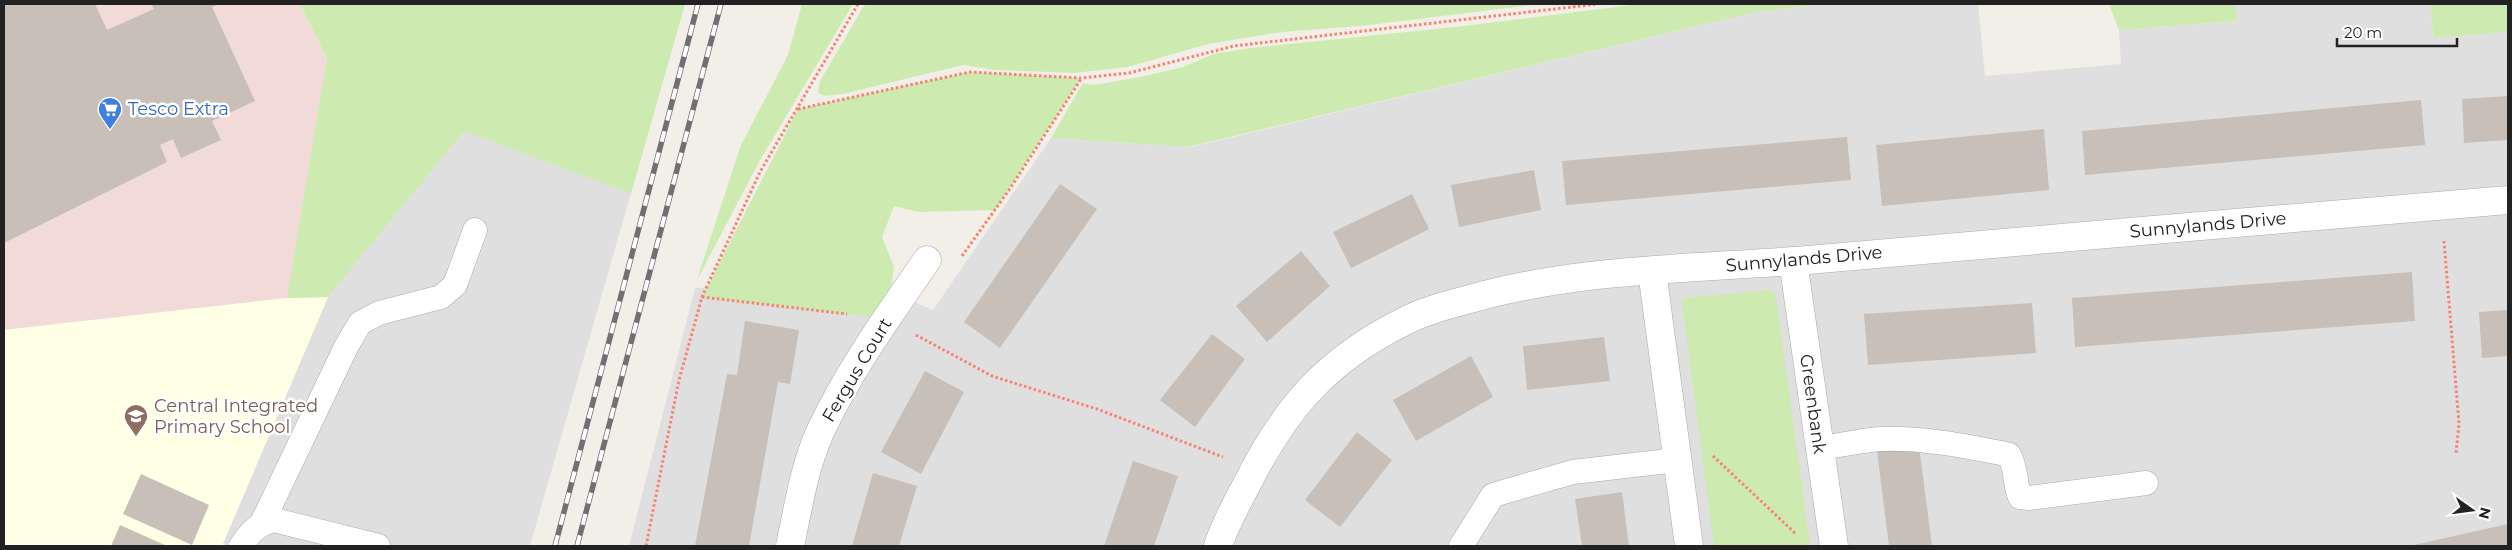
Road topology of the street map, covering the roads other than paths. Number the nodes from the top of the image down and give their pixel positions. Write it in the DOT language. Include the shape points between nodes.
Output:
graph roads {
  1 [pos="2508,200"];
  2 [pos="475,230"];
  3 [pos="927,260"];
  4 [pos="1792,261"];
  5 [pos="1652,271"];
  6 [pos="1819,448"];
  7 [pos="1677,460"];
  8 [pos="2146,483"];
  9 [pos="262,523"];
  10 [pos="241,546"];
  11 [pos="378,546"];
  12 [pos="790,546"];
  13 [pos="1218,546"];
  14 [pos="1461,546"];
  15 [pos="1689,546"];
  16 [pos="1834,546"];
  1 -- 4 [label="street, Sunnylands Drive"];
  2 -- 9 [label="lane" via="455,285 441,297 379,314 360,323"];
  3 -- 12 [label="street, Fergus Court" via="851,373 820,433 805,476"];
  4 -- 5 [label="street, Sunnylands Drive"];
  4 -- 6 [label="street, Greenbank"];
  5 -- 7 [label="street"];
  5 -- 13 [label="street, Sunnylands Drive" via="1576,277 1502,290 1434,309 1403,322 1347,356 1321,376 1289,413 1253,471"];
  6 -- 8 [label="lane" via="1879,439 1903,439 2001,453 2009,455 2014,464 2020,497 2029,498"];
  6 -- 16 [label="street, Greenbank"];
  7 -- 14 [label="lane" via="1573,472 1493,496"];
  7 -- 15 [label="street"];
  9 -- 10 [label="lane"];
  9 -- 11 [label="lane" via="285,521"];
}
